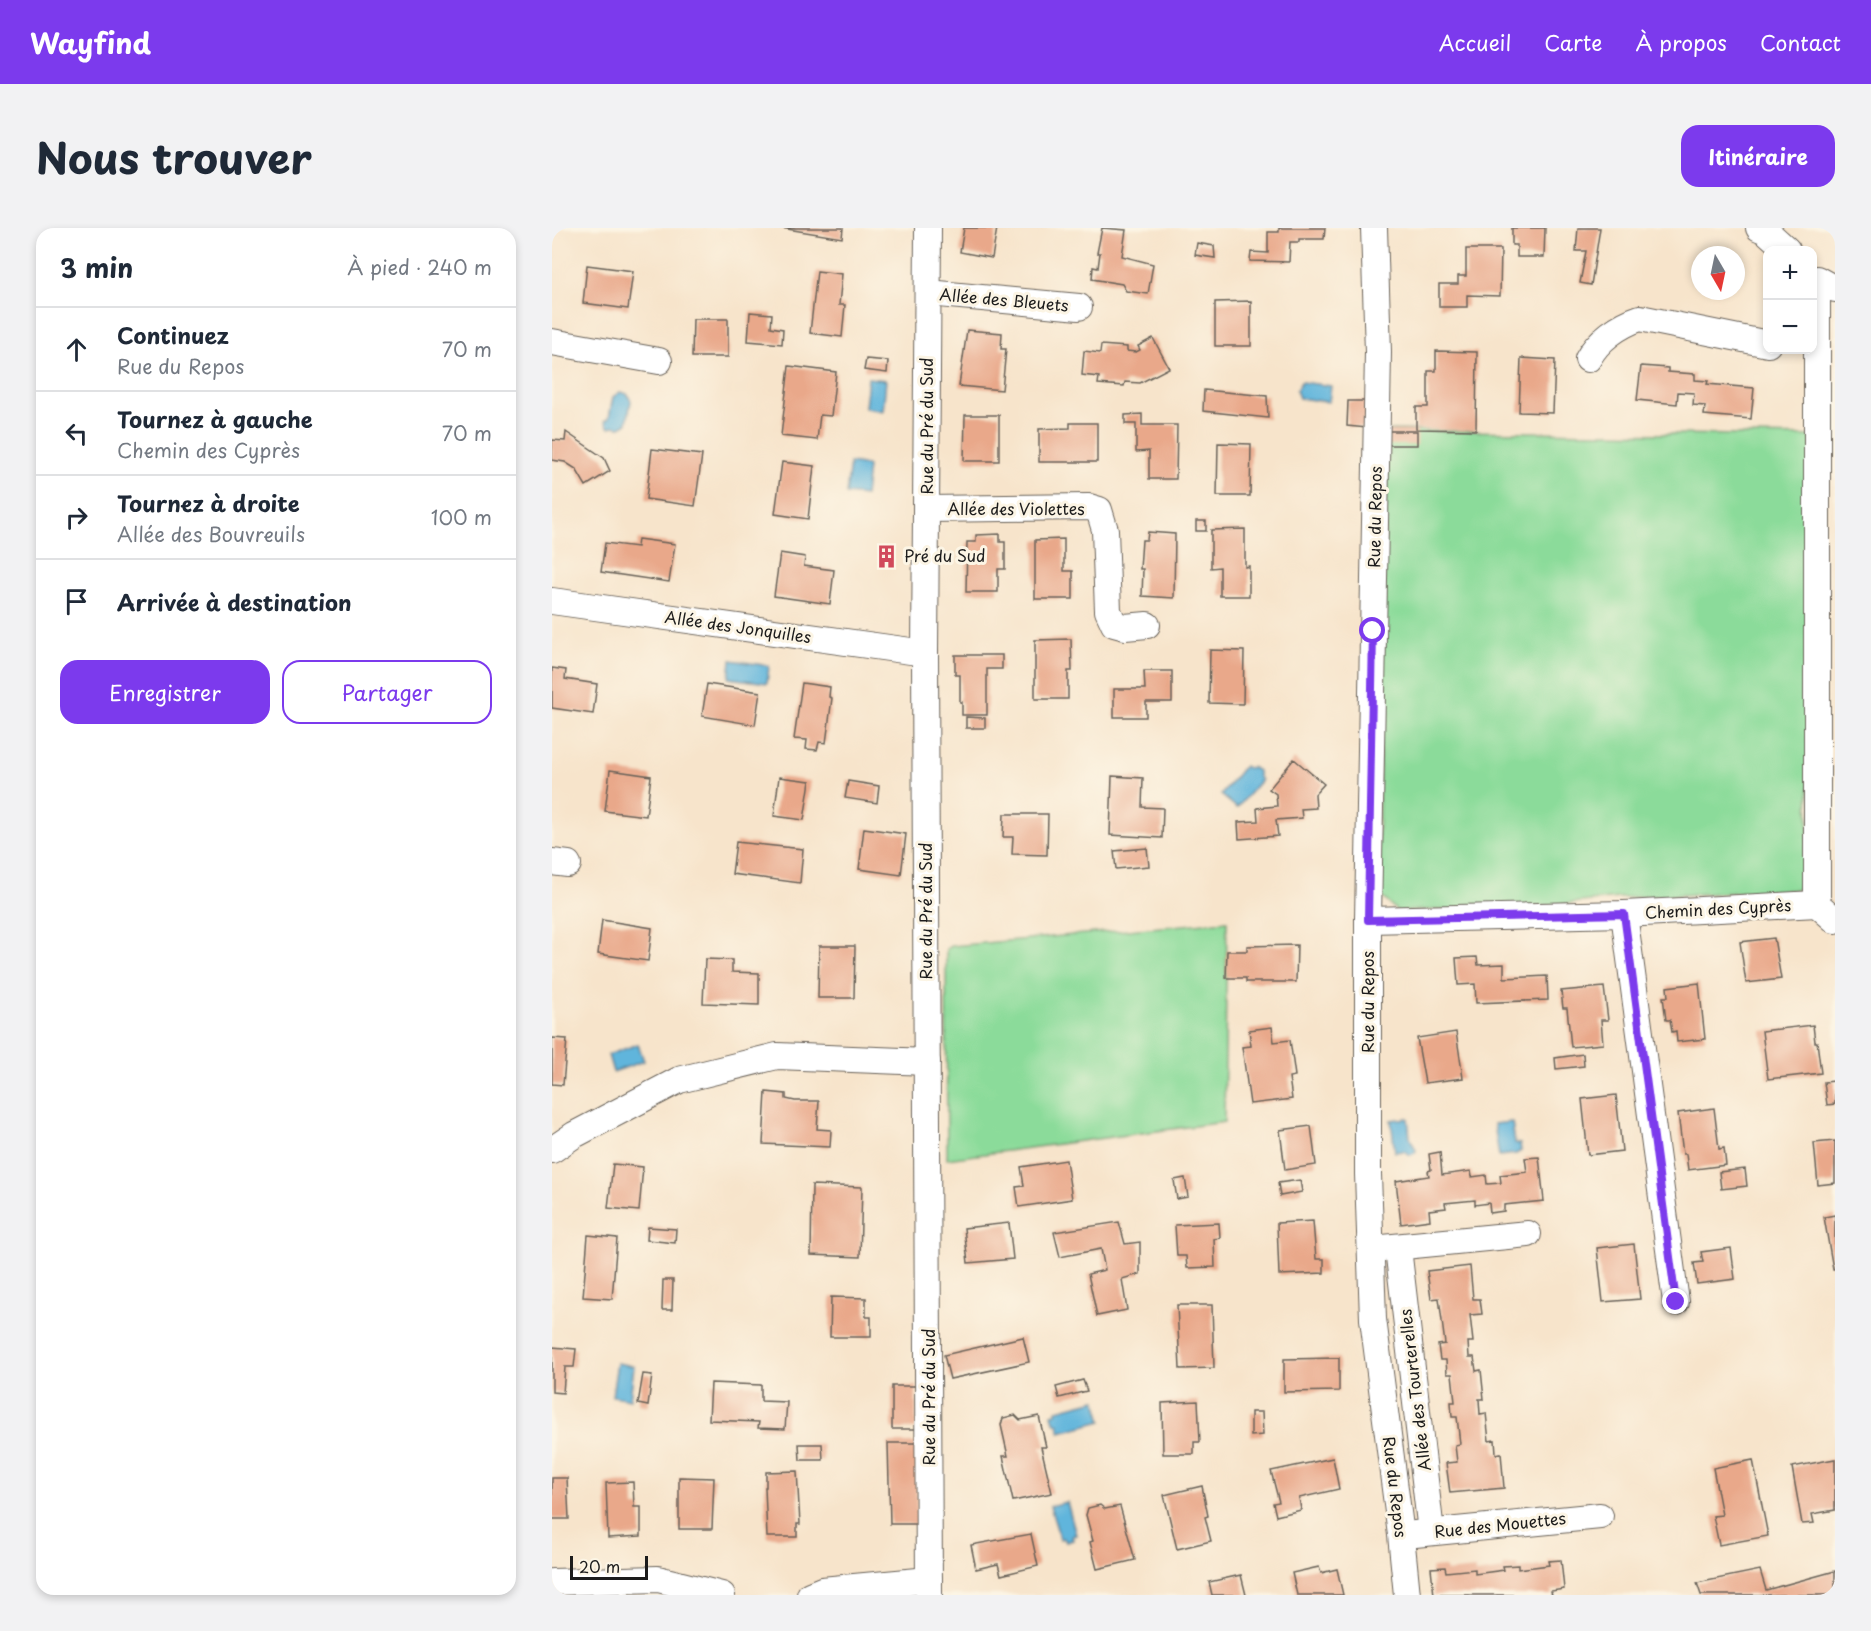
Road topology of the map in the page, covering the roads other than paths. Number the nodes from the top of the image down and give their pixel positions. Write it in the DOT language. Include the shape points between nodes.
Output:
graph roads {
  1 [pos="928,228"];
  2 [pos="1374,228"];
  3 [pos="1760,228"];
  4 [pos="1783,246"];
  5 [pos="1821,281"];
  6 [pos="928,293"];
  7 [pos="1817,300"];
  8 [pos="1079,307"];
  9 [pos="552,342"];
  10 [pos="1763,343"];
  11 [pos="1806,354"];
  12 [pos="1587,359"];
  13 [pos="659,361"];
  14 [pos="927,509"];
  15 [pos="1826,555"];
  16 [pos="552,601"];
  17 [pos="1147,625"];
  18 [pos="925,653"];
  19 [pos="1826,912"];
  20 [pos="1624,914"];
  21 [pos="1368,920"];
  22 [pos="927,1062"];
  23 [pos="552,1150"];
  24 [pos="1528,1234"];
  25 [pos="1398,1248"];
  26 [pos="1371,1249"];
  27 [pos="1676,1302"];
  28 [pos="1600,1516"];
  29 [pos="1431,1532"];
  30 [pos="1401,1535"];
  31 [pos="552,1582"];
  32 [pos="929,1587"];
  33 [pos="722,1595"];
  34 [pos="810,1595"];
  35 [pos="1407,1595"];
  1 -- 6 [label="street, Rue du Pré du Sud"];
  2 -- 21 [label="street, Rue du Repos" via="1378,352"];
  3 -- 4 [label="street"];
  5 -- 7 [label="street"];
  6 -- 8 [label="street, Allée des Bleuets"];
  6 -- 14 [label="street, Rue du Pré du Sud"];
  9 -- 13 [label="street"];
  10 -- 12 [label="street" via="1640,318 1614,331 1593,348"];
  11 -- 15 [label="street"];
  14 -- 17 [label="street, Allée des Violettes" via="1099,510 1105,530 1108,611 1114,624"];
  14 -- 18 [label="street, Rue du Pré du Sud"];
  15 -- 19 [label="street"];
  16 -- 18 [label="street, Allée des Jonquilles"];
  18 -- 22 [label="street, Rue du Pré du Sud"];
  19 -- 20 [label="street, Chemin des Cyprès"];
  20 -- 21 [label="street, Chemin des Cyprès"];
  20 -- 27 [label="street"];
  21 -- 26 [label="street, Rue du Repos"];
  22 -- 23 [label="street" via="777,1056 679,1080"];
  22 -- 32 [label="street, Rue du Pré du Sud"];
  24 -- 25 [label="street"];
  25 -- 26 [label="street"];
  25 -- 29 [label="street, Allée des Tourterelles"];
  26 -- 30 [label="street, Rue du Repos" via="1374,1319"];
  28 -- 29 [label="street, Rue des Mouettes"];
  29 -- 30 [label="street, Rue des Mouettes"];
  30 -- 35 [label="street, Rue du Repos"];
  31 -- 33 [label="street" via="658,1579"];
  32 -- 34 [label="street" via="822,1590"];
}
